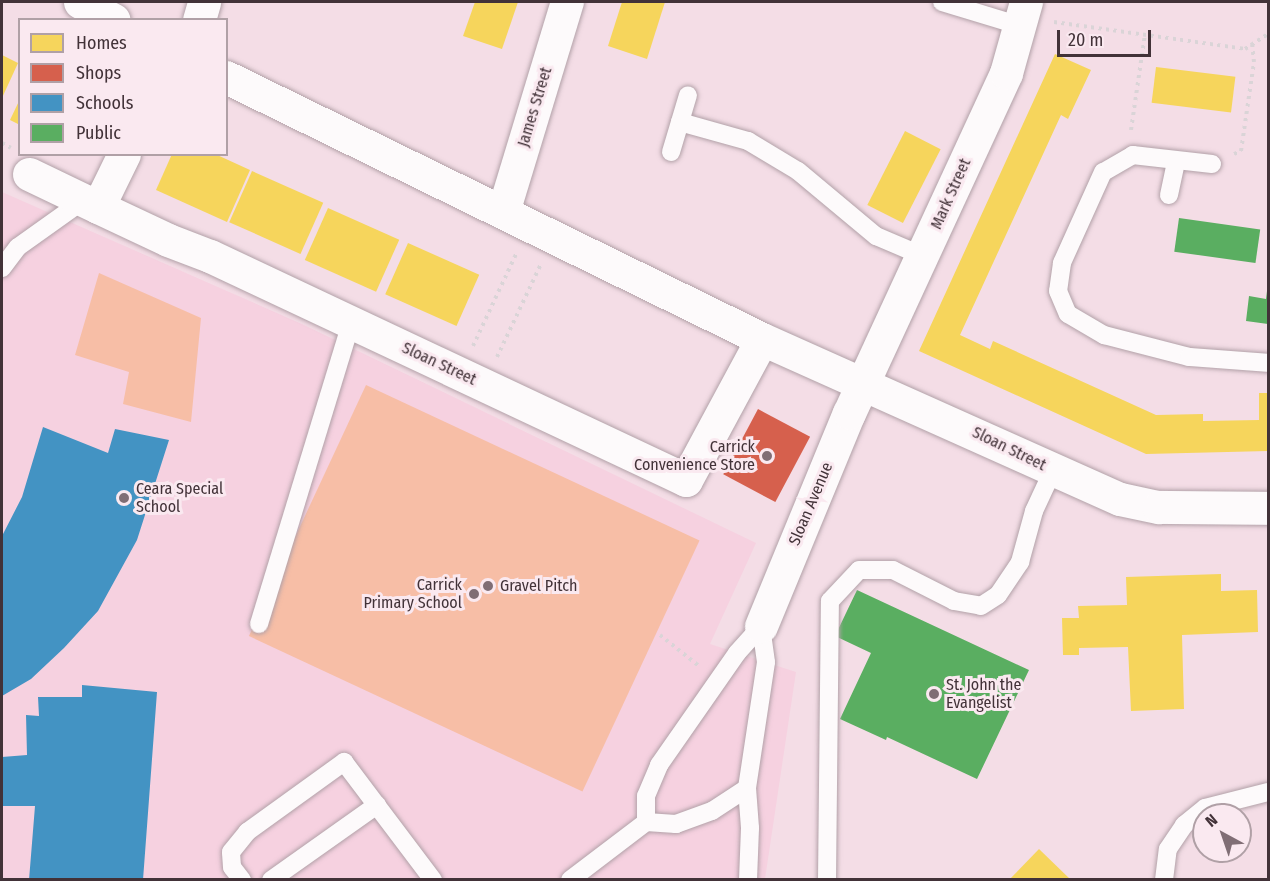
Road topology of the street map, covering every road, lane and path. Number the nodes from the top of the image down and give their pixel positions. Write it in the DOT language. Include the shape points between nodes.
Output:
graph roads {
  1 [pos="80,2"];
  2 [pos="204,2"];
  3 [pos="567,2"];
  4 [pos="942,2"];
  5 [pos="1024,14"];
  6 [pos="110,18"];
  7 [pos="200,18"];
  8 [pos="1145,34"];
  9 [pos="1269,34"];
  10 [pos="1252,44"];
  11 [pos="228,78"];
  12 [pos="688,95"];
  13 [pos="680,122"];
  14 [pos="671,152"];
  15 [pos="1133,155"];
  16 [pos="123,156"];
  17 [pos="1176,161"];
  18 [pos="1212,164"];
  19 [pos="29,174"];
  20 [pos="1169,195"];
  21 [pos="91,203"];
  22 [pos="528,225"];
  23 [pos="923,256"];
  24 [pos="2,268"];
  25 [pos="351,322"];
  26 [pos="762,339"];
  27 [pos="1269,363"];
  28 [pos="472,379"];
  29 [pos="865,383"];
  30 [pos="1053,470"];
  31 [pos="1269,508"];
  32 [pos="259,624"];
  33 [pos="761,626"];
  34 [pos="660,635"];
  35 [pos="719,681"];
  36 [pos="747,788"];
  37 [pos="1269,792"];
  38 [pos="377,805"];
  39 [pos="646,822"];
  40 [pos="242,879"];
  41 [pos="271,879"];
  42 [pos="433,879"];
  43 [pos="570,879"];
  44 [pos="748,879"];
  45 [pos="827,879"];
  46 [pos="1164,879"];
  1 -- 6 [label="street"];
  2 -- 7 [label="street"];
  3 -- 22 [label="street, James Street"];
  4 -- 5 [label="lane"];
  5 -- 8 [label="path"];
  5 -- 23 [label="street, Mark Street" via="1006,73"];
  8 -- 10 [label="path" via="1245,49"];
  8 -- 15 [label="path" via="1131,124"];
  9 -- 10 [label="path"];
  10 -- 18 [label="path" via="1254,62 1241,151"];
  11 -- 22 [label="street, Sloan Street"];
  12 -- 13 [label="lane"];
  13 -- 14 [label="lane"];
  13 -- 23 [label="lane" via="748,141 798,171 876,236"];
  15 -- 17 [label="lane"];
  15 -- 27 [label="lane" via="1103,172 1062,263 1058,291 1068,314 1104,335 1189,357"];
  16 -- 21 [label="street"];
  17 -- 18 [label="lane"];
  17 -- 20 [label="lane"];
  19 -- 21 [label="street, Sloan Street"];
  21 -- 24 [label="lane" via="18,247"];
  21 -- 25 [label="street, Sloan Street"];
  22 -- 26 [label="street, Sloan Street"];
  22 -- 28 [label="path"];
  22 -- 28 [label="path"];
  23 -- 29 [label="street, Mark Street"];
  25 -- 28 [label="street, Sloan Street"];
  25 -- 32 [label="lane"];
  26 -- 28 [label="street, Sloan Street" via="686,480"];
  26 -- 29 [label="street, Sloan Street"];
  29 -- 30 [label="street, Sloan Street"];
  29 -- 33 [label="street, Sloan Avenue"];
  30 -- 31 [label="street, Sloan Street" via="1120,499 1160,507"];
  30 -- 45 [label="lane" via="1034,511 1020,562 998,595 981,606 954,601 893,570 859,570 830,601"];
  33 -- 35 [label="lane"];
  33 -- 36 [label="lane" via="766,662"];
  34 -- 35 [label="path"];
  35 -- 39 [label="lane" via="659,765 646,796"];
  36 -- 39 [label="lane" via="712,811 676,824"];
  36 -- 44 [label="lane"];
  37 -- 46 [label="lane" via="1222,802 1184,825 1168,849"];
  38 -- 40 [label="lane" via="345,762 247,832 231,852 232,867"];
  38 -- 41 [label="lane"];
  38 -- 42 [label="lane"];
  39 -- 43 [label="lane"];
}
